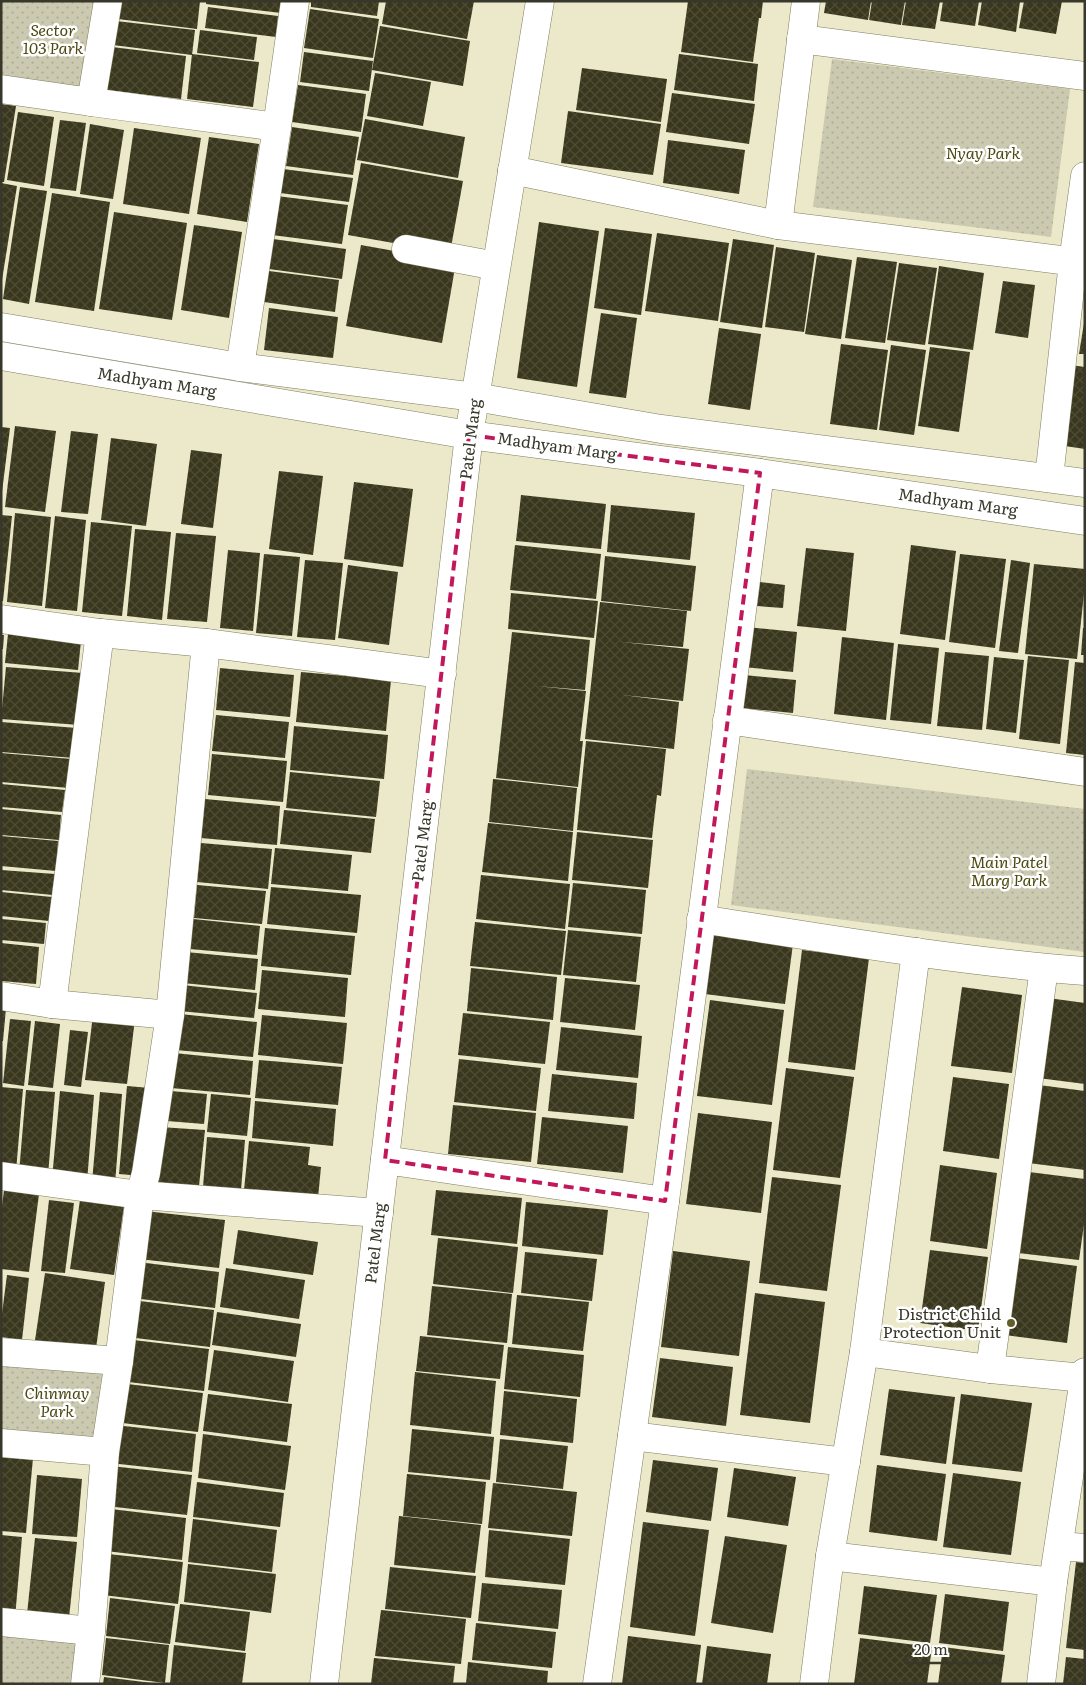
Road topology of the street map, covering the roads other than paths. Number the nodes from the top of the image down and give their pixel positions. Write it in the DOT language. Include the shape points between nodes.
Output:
graph roads {
  1 [pos="108,1"];
  2 [pos="295,1"];
  3 [pos="540,1"];
  4 [pos="806,1"];
  5 [pos="801,39"];
  6 [pos="1085,76"];
  7 [pos="1,89"];
  8 [pos="91,102"];
  9 [pos="277,128"];
  10 [pos="512,170"];
  11 [pos="1085,176"];
  12 [pos="778,225"];
  13 [pos="406,249"];
  14 [pos="1079,262"];
  15 [pos="496,266"];
  16 [pos="1,327"];
  17 [pos="1,356"];
  18 [pos="240,367"];
  19 [pos="475,397"];
  20 [pos="470,434"];
  21 [pos="760,473"];
  22 [pos="1048,478"];
  23 [pos="1085,483"];
  24 [pos="1085,521"];
  25 [pos="1,619"];
  26 [pos="100,633"];
  27 [pos="206,642"];
  28 [pos="442,674"];
  29 [pos="727,720"];
  30 [pos="1085,772"];
  31 [pos="701,919"];
  32 [pos="916,952"];
  33 [pos="1044,968"];
  34 [pos="1085,971"];
  35 [pos="1,996"];
  36 [pos="52,1004"];
  37 [pos="170,1015"];
  38 [pos="385,1160"];
  39 [pos="1,1176"];
  40 [pos="140,1195"];
  41 [pos="665,1201"];
  42 [pos="379,1213"];
  43 [pos="1,1352"];
  44 [pos="864,1352"];
  45 [pos="119,1361"];
  46 [pos="990,1369"];
  47 [pos="1084,1375"];
  48 [pos="632,1436"];
  49 [pos="1,1443"];
  50 [pos="105,1452"];
  51 [pos="846,1462"];
  52 [pos="1072,1547"];
  53 [pos="830,1556"];
  54 [pos="1053,1582"];
  55 [pos="1,1622"];
  56 [pos="91,1631"];
  57 [pos="85,1684"];
  58 [pos="324,1684"];
  59 [pos="597,1684"];
  60 [pos="814,1684"];
  61 [pos="1040,1684"];
  1 -- 8 [label="street"];
  2 -- 9 [label="street"];
  3 -- 10 [label="street, Patel Marg"];
  4 -- 5 [label="street"];
  5 -- 6 [label="street"];
  5 -- 12 [label="street"];
  7 -- 8 [label="street"];
  8 -- 9 [label="street"];
  9 -- 18 [label="street"];
  10 -- 12 [label="street"];
  10 -- 15 [label="street, Patel Marg"];
  11 -- 14 [label="street"];
  12 -- 14 [label="street"];
  13 -- 15 [label="street"];
  14 -- 22 [label="street"];
  15 -- 19 [label="street, Patel Marg"];
  16 -- 18 [label="street, Madhyam Marg"];
  17 -- 20 [label="street, Madhyam Marg"];
  18 -- 19 [label="street, Madhyam Marg"];
  19 -- 20 [label="street, Patel Marg"];
  19 -- 22 [label="street, Madhyam Marg" via="661,429"];
  20 -- 21 [label="street, Madhyam Marg"];
  20 -- 28 [label="street, Patel Marg"];
  21 -- 24 [label="street, Madhyam Marg"];
  21 -- 29 [label="street"];
  22 -- 23 [label="street, Madhyam Marg"];
  25 -- 26 [label="street"];
  26 -- 27 [label="street"];
  26 -- 36 [label="street"];
  27 -- 28 [label="street"];
  27 -- 37 [label="street"];
  28 -- 38 [label="street, Patel Marg"];
  29 -- 30 [label="street"];
  29 -- 31 [label="street"];
  31 -- 32 [label="street"];
  31 -- 41 [label="street"];
  32 -- 33 [label="street"];
  32 -- 44 [label="street"];
  33 -- 34 [label="street"];
  33 -- 46 [label="street"];
  35 -- 36 [label="street"];
  36 -- 37 [label="street"];
  37 -- 40 [label="street"];
  38 -- 41 [label="street"];
  38 -- 42 [label="street, Patel Marg"];
  39 -- 40 [label="street"];
  40 -- 42 [label="street"];
  40 -- 45 [label="street"];
  41 -- 48 [label="street"];
  42 -- 58 [label="street, Patel Marg"];
  43 -- 45 [label="street"];
  44 -- 46 [label="street"];
  44 -- 51 [label="street"];
  45 -- 50 [label="street"];
  46 -- 47 [label="street"];
  47 -- 52 [label="street"];
  48 -- 51 [label="street"];
  48 -- 59 [label="street"];
  49 -- 50 [label="street"];
  50 -- 56 [label="street"];
  51 -- 53 [label="street"];
  52 -- 54 [label="street"];
  53 -- 54 [label="street"];
  53 -- 60 [label="street"];
  54 -- 61 [label="street"];
  55 -- 56 [label="street"];
  56 -- 57 [label="street"];
}
